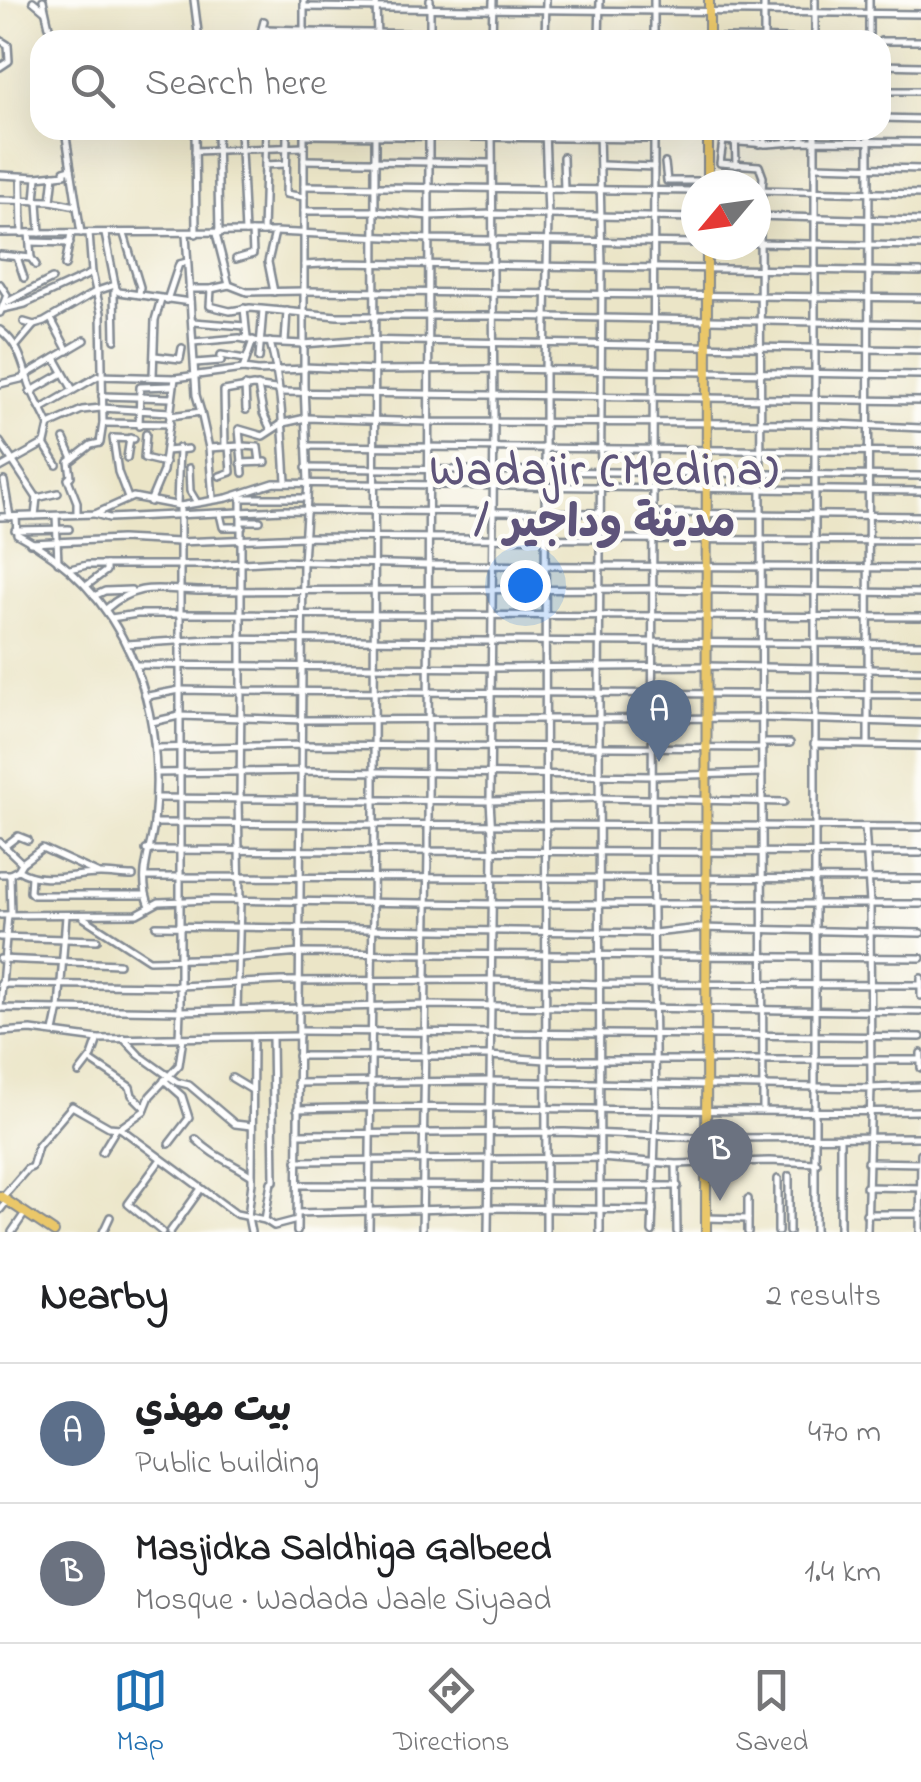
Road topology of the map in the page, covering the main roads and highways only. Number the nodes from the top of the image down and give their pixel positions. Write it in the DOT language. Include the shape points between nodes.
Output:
graph roads {
  1 [pos="709,0"];
  2 [pos="709,30"];
  3 [pos="708,140"];
  4 [pos="708,170"];
  5 [pos="708,260"];
  6 [pos="3,1198"];
  7 [pos="54,1232"];
  8 [pos="706,1232"];
  1 -- 2 [label="main road"];
  3 -- 4 [label="main road"];
  5 -- 8 [label="main road"];
  6 -- 7 [label="main road"];
}
